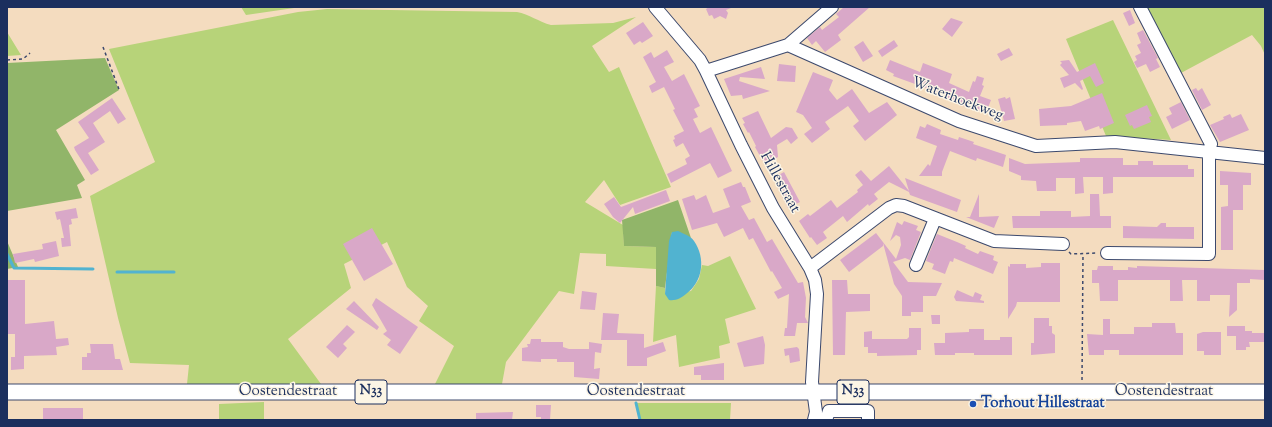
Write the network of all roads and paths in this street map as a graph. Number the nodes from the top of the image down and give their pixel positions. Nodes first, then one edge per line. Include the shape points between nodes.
1 (655, 7) edge
2 (832, 7) edge
3 (1140, 7) edge
4 (788, 45) junction
5 (103, 47) dead end
6 (30, 53) dead end
7 (7, 60) edge
8 (706, 71) junction
9 (120, 92) dead end
10 (1209, 153) junction
11 (1265, 158) edge
12 (935, 219) junction
13 (1063, 244) joint
14 (1107, 253) joint
15 (1083, 254) junction
16 (916, 265) dead end
17 (810, 268) junction
18 (7, 392) edge
19 (812, 392) junction
20 (1082, 392) junction
21 (1265, 392) edge
22 (814, 420) edge
23 (826, 420) edge
24 (868, 420) edge

1 - 8 street, Hillestraat via 700,60
2 - 4 street
3 - 10 street via 1211,144
4 - 8 street
4 - 10 street, Waterhoekweg via 959,121 1036,146 1115,142
5 - 9 path
6 - 7 path via 23,59
8 - 17 street, Hillestraat via 766,194
10 - 11 street, Waterhoekweg
10 - 14 street via 1209,254
12 - 13 street via 994,242
12 - 16 street
12 - 17 street via 896,205
13 - 15 path via 1070,254
14 - 15 path
15 - 20 path
17 - 19 street, Hillestraat via 817,294
18 - 19 main road, Oostendestraat / N33
19 - 20 main road, Oostendestraat / N33
19 - 22 street, Hillestraat via 816,412
20 - 21 main road, Oostendestraat / N33
23 - 24 street via 828,411 868,411

